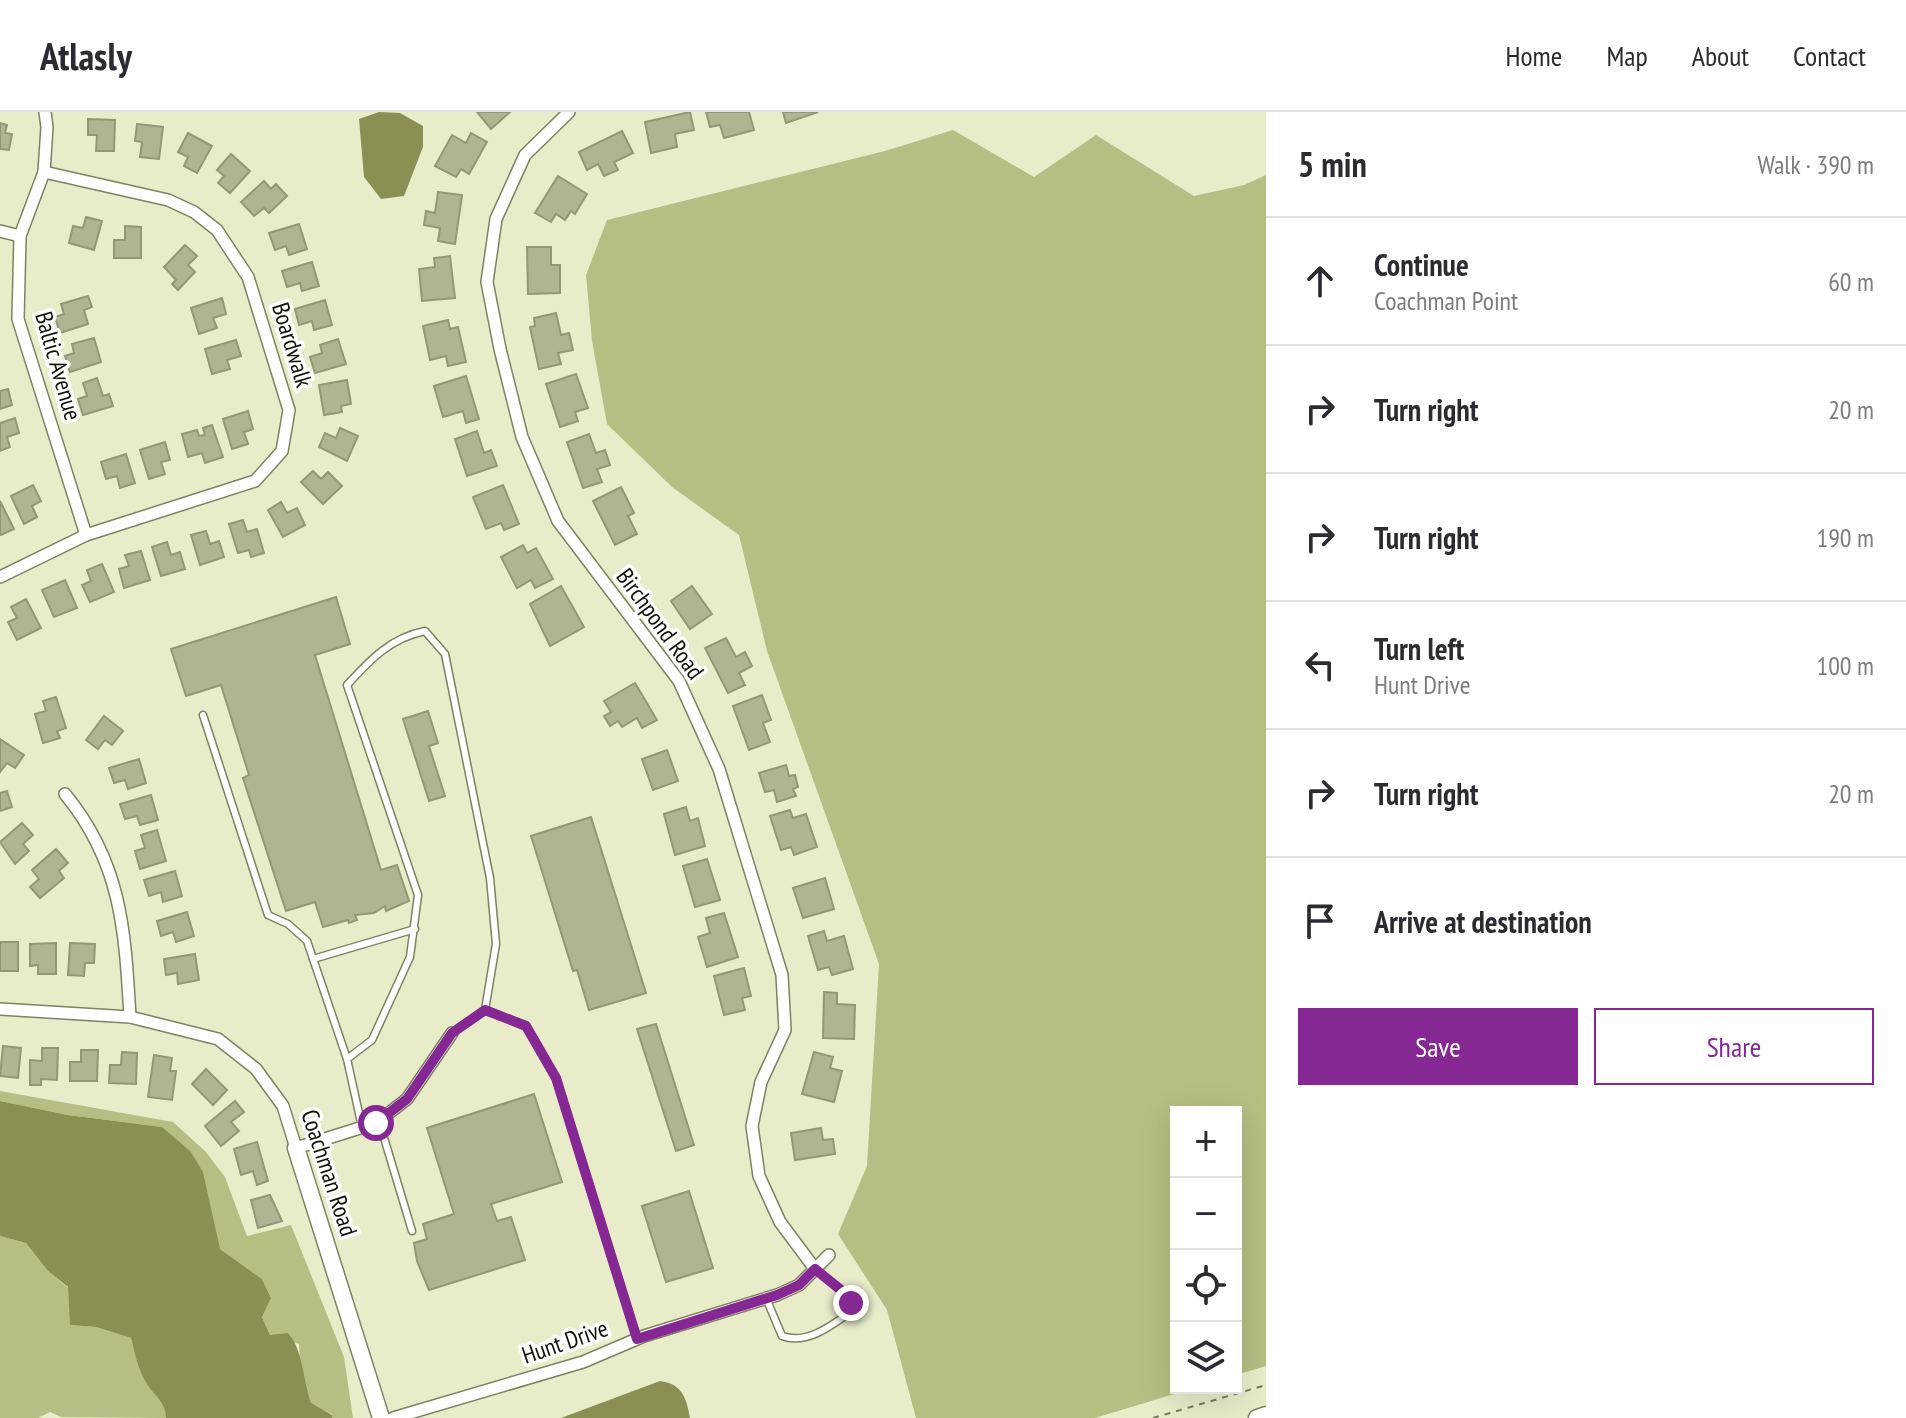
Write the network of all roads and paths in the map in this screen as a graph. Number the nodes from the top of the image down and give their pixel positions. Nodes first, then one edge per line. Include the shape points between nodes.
1 (45, 112) edge
2 (569, 112) edge
3 (44, 172) junction
4 (0, 231) edge
5 (20, 236) junction
6 (86, 535) junction
7 (0, 577) edge
8 (203, 715) dead end
9 (65, 794) dead end
10 (415, 929) junction
11 (313, 959) junction
12 (0, 1009) edge
13 (485, 1010) junction
14 (130, 1017) junction
15 (452, 1033) joint
16 (347, 1059) junction
17 (379, 1121) junction
18 (362, 1127) junction
19 (296, 1148) junction
20 (412, 1231) dead end
21 (829, 1255) dead end
22 (815, 1269) junction
23 (766, 1298) junction
24 (637, 1339) junction
25 (1266, 1385) edge
26 (1266, 1415) edge
27 (381, 1418) edge
28 (393, 1418) edge
29 (1153, 1418) edge
30 (1257, 1418) edge

1 - 3 street, Baltic Avenue
2 - 22 street, Birchpond Road via 525,155 496,219 487,282 500,349 522,437 558,521 679,681 719,769 782,975 785,1030 761,1082 752,1126 759,1176 780,1222
3 - 5 street, Baltic Avenue
3 - 6 street, Boardwalk via 168,200 217,230 248,277 289,410 282,451 255,481
4 - 5 street
5 - 6 street, Baltic Avenue via 18,319
6 - 7 street, Boardwalk
8 - 11 lane via 268,915 307,941
9 - 14 street via 97,839 125,924
10 - 11 lane
10 - 13 lane via 418,895 347,685 402,636 425,631 445,654 490,878 496,944
10 - 16 lane via 410,957 372,1040
11 - 16 lane
12 - 14 street, Coachman Road
13 - 15 lane
13 - 24 lane via 526,1026 556,1078
14 - 19 street, Coachman Road via 218,1039 256,1069 283,1106
15 - 17 street via 407,1099
16 - 18 lane
17 - 18 street
17 - 20 lane
18 - 19 street
19 - 27 street, Coachman Road
21 - 22 street, Hunt Drive
22 - 23 street, Hunt Drive via 799,1285
22 - 23 lane via 851,1303 849,1313 831,1326 809,1336 782,1336
23 - 24 street, Hunt Drive
24 - 28 street, Hunt Drive via 583,1362
25 - 29 path
26 - 30 street

